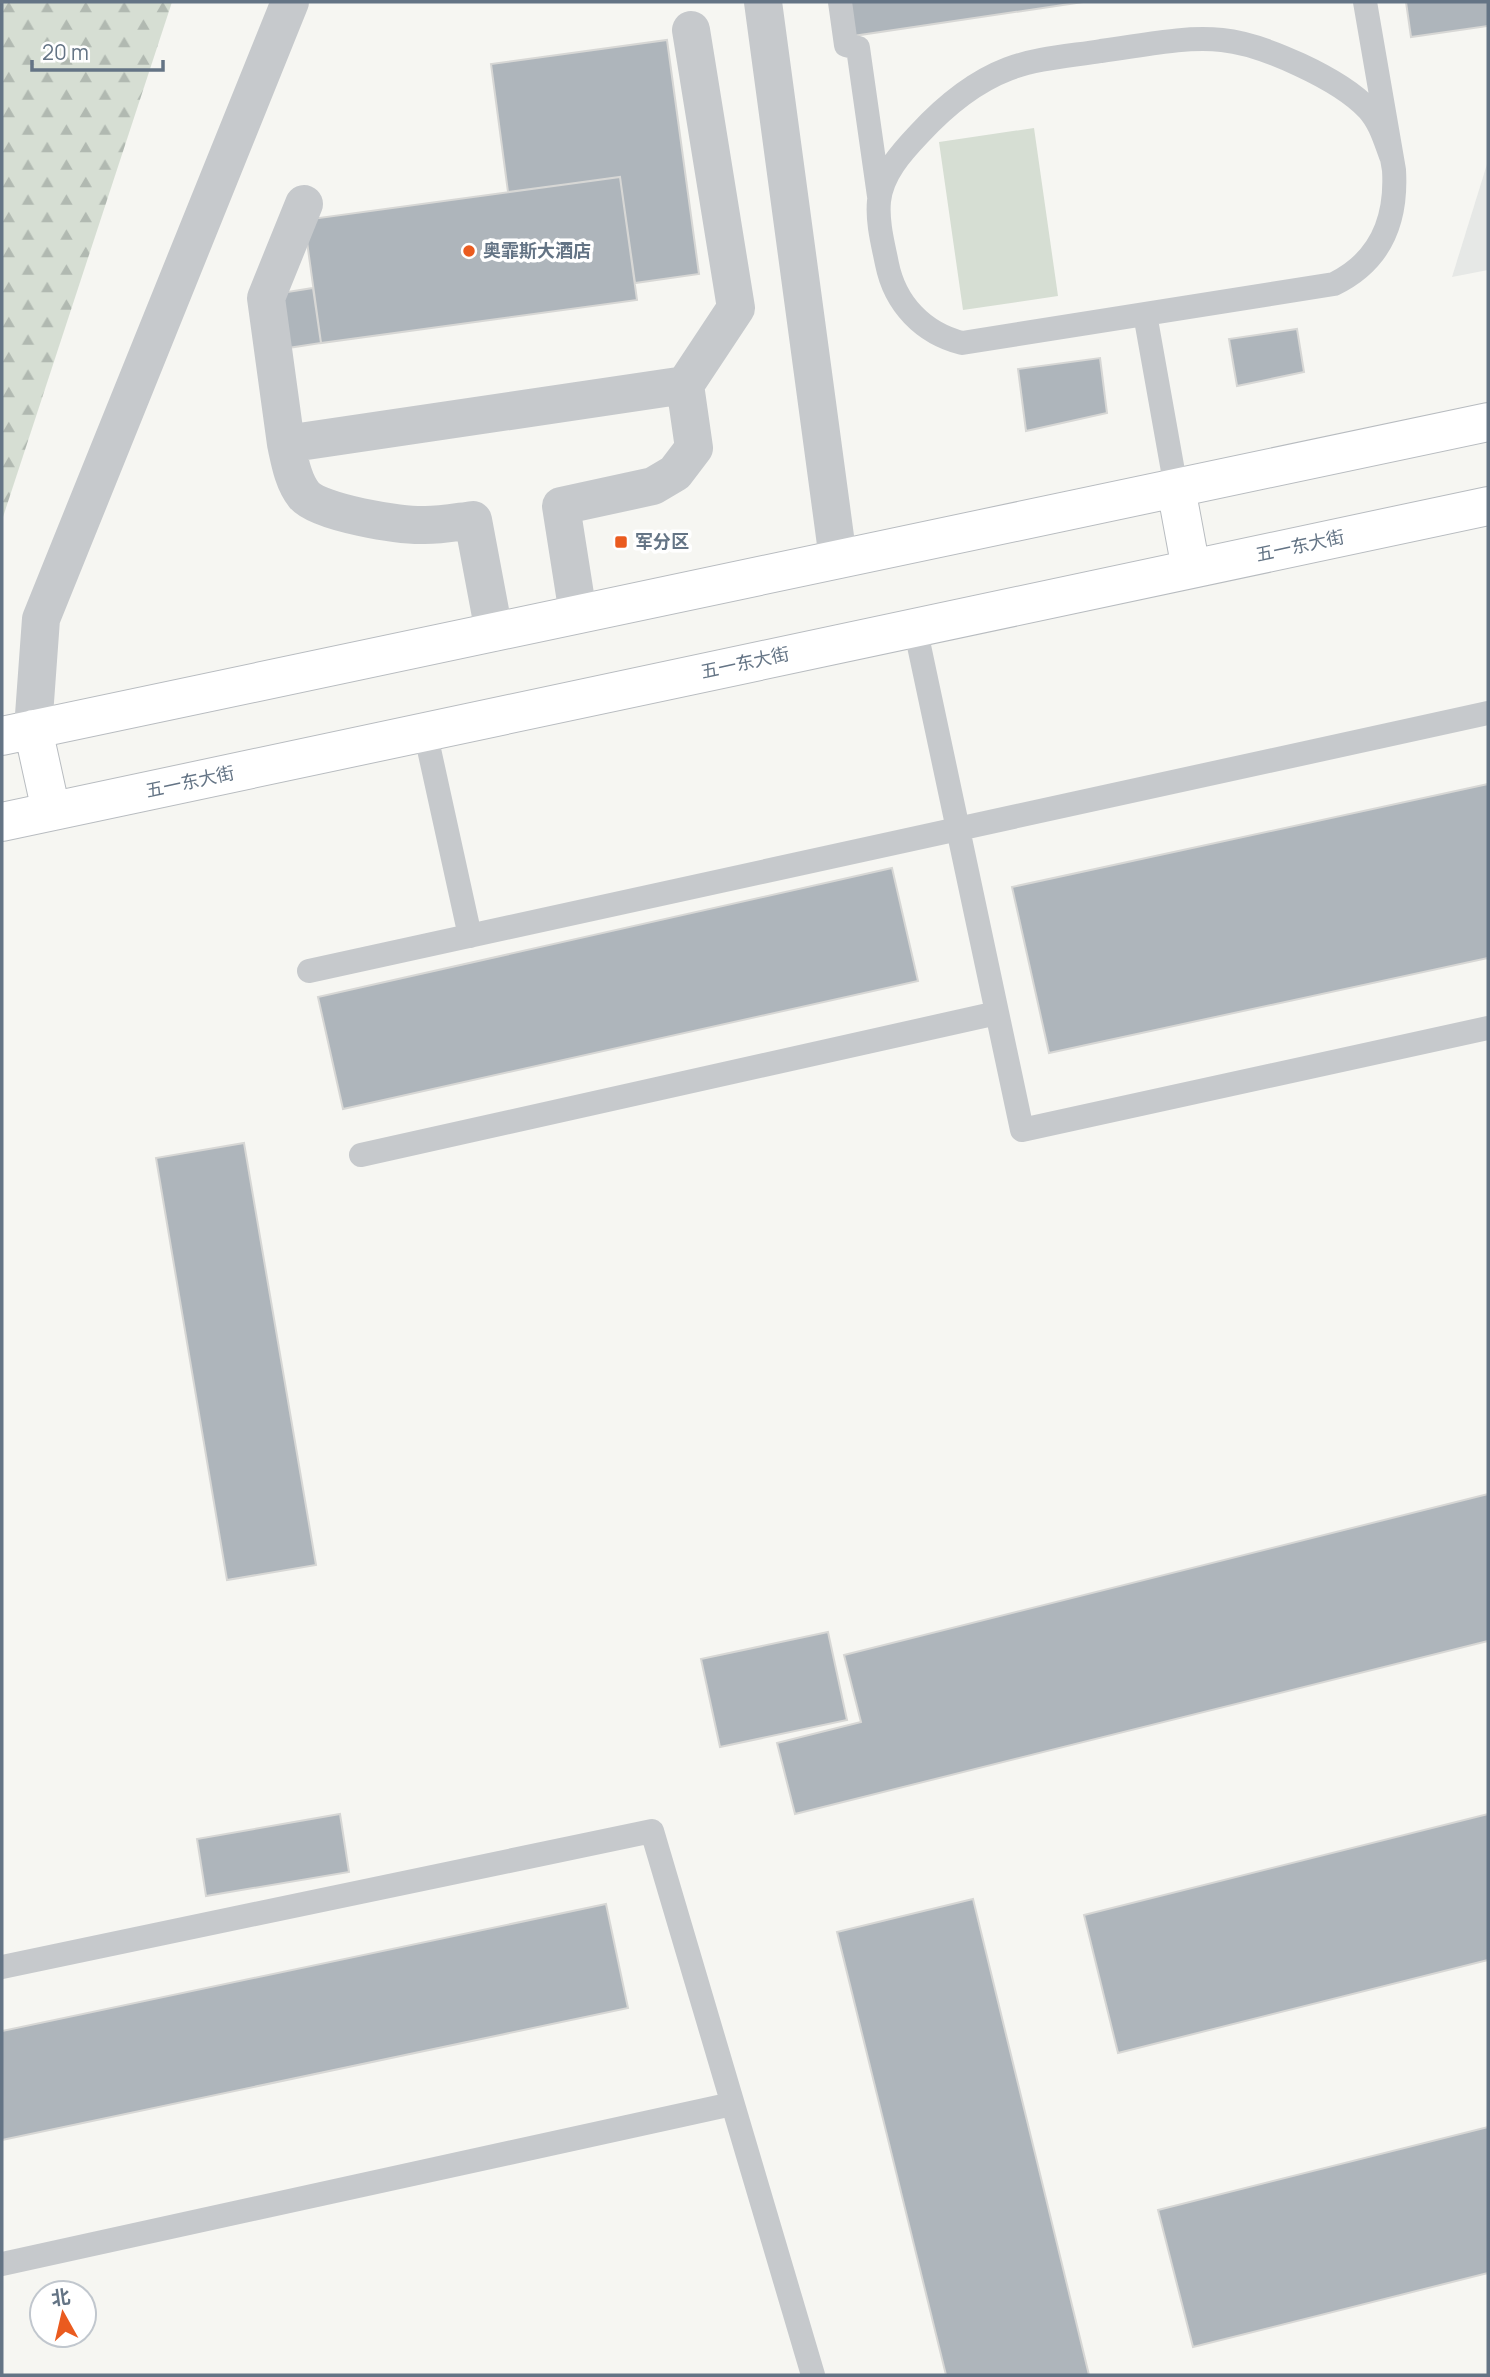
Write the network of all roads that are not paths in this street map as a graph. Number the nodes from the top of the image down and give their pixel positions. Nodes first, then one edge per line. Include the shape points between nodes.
1 (290, 2) edge
2 (762, 2) edge
3 (840, 2) edge
4 (1365, 2) edge
5 (691, 30) dead end
6 (1391, 156) junction
7 (879, 200) junction
8 (304, 204) dead end
9 (1145, 314) junction
10 (685, 385) junction
11 (1488, 422) edge
12 (286, 444) junction
13 (1176, 488) junction
14 (1488, 506) edge
15 (838, 559) junction
16 (1191, 569) junction
17 (578, 614) junction
18 (915, 627) junction
19 (494, 632) junction
20 (1488, 713) edge
21 (425, 731) junction
22 (18, 732) edge
23 (51, 811) junction
24 (2, 822) edge
25 (957, 830) junction
26 (470, 936) junction
27 (309, 971) dead end
28 (997, 1013) junction
29 (1488, 1028) edge
30 (361, 1155) dead end
31 (2, 1967) edge
32 (732, 2104) junction
33 (2, 2264) edge
34 (813, 2375) edge

1 - 22 street via 41,619
2 - 15 street
3 - 7 lane via 846,46 858,48
4 - 6 lane
5 - 10 street via 736,308
6 - 7 lane via 1370,110 1323,76 1257,48 1224,40 1187,39 1047,59 987,79 937,115 905,149 892,166
6 - 9 lane via 1392,215 1382,240 1353,274 1334,284
7 - 9 lane via 883,244 897,293 920,323 949,340 962,343
8 - 12 street via 266,298
9 - 13 lane
10 - 12 street
10 - 17 street via 694,448 675,473 653,486 561,506
11 - 13 main road
12 - 19 street via 295,479 306,497 326,507 372,520 424,526 474,520
13 - 15 main road
13 - 16 main road
14 - 16 main road, 五一东大街
15 - 17 main road
16 - 18 main road, 五一东大街
17 - 19 main road
18 - 21 main road, 五一东大街
18 - 25 lane
19 - 22 main road
20 - 25 lane
21 - 23 main road, 五一东大街
21 - 26 lane
22 - 23 main road
23 - 24 main road, 五一东大街
25 - 26 lane
25 - 28 lane
26 - 27 lane
28 - 29 lane via 1022,1130
28 - 30 lane
31 - 32 lane via 652,1831
32 - 33 lane
32 - 34 lane

